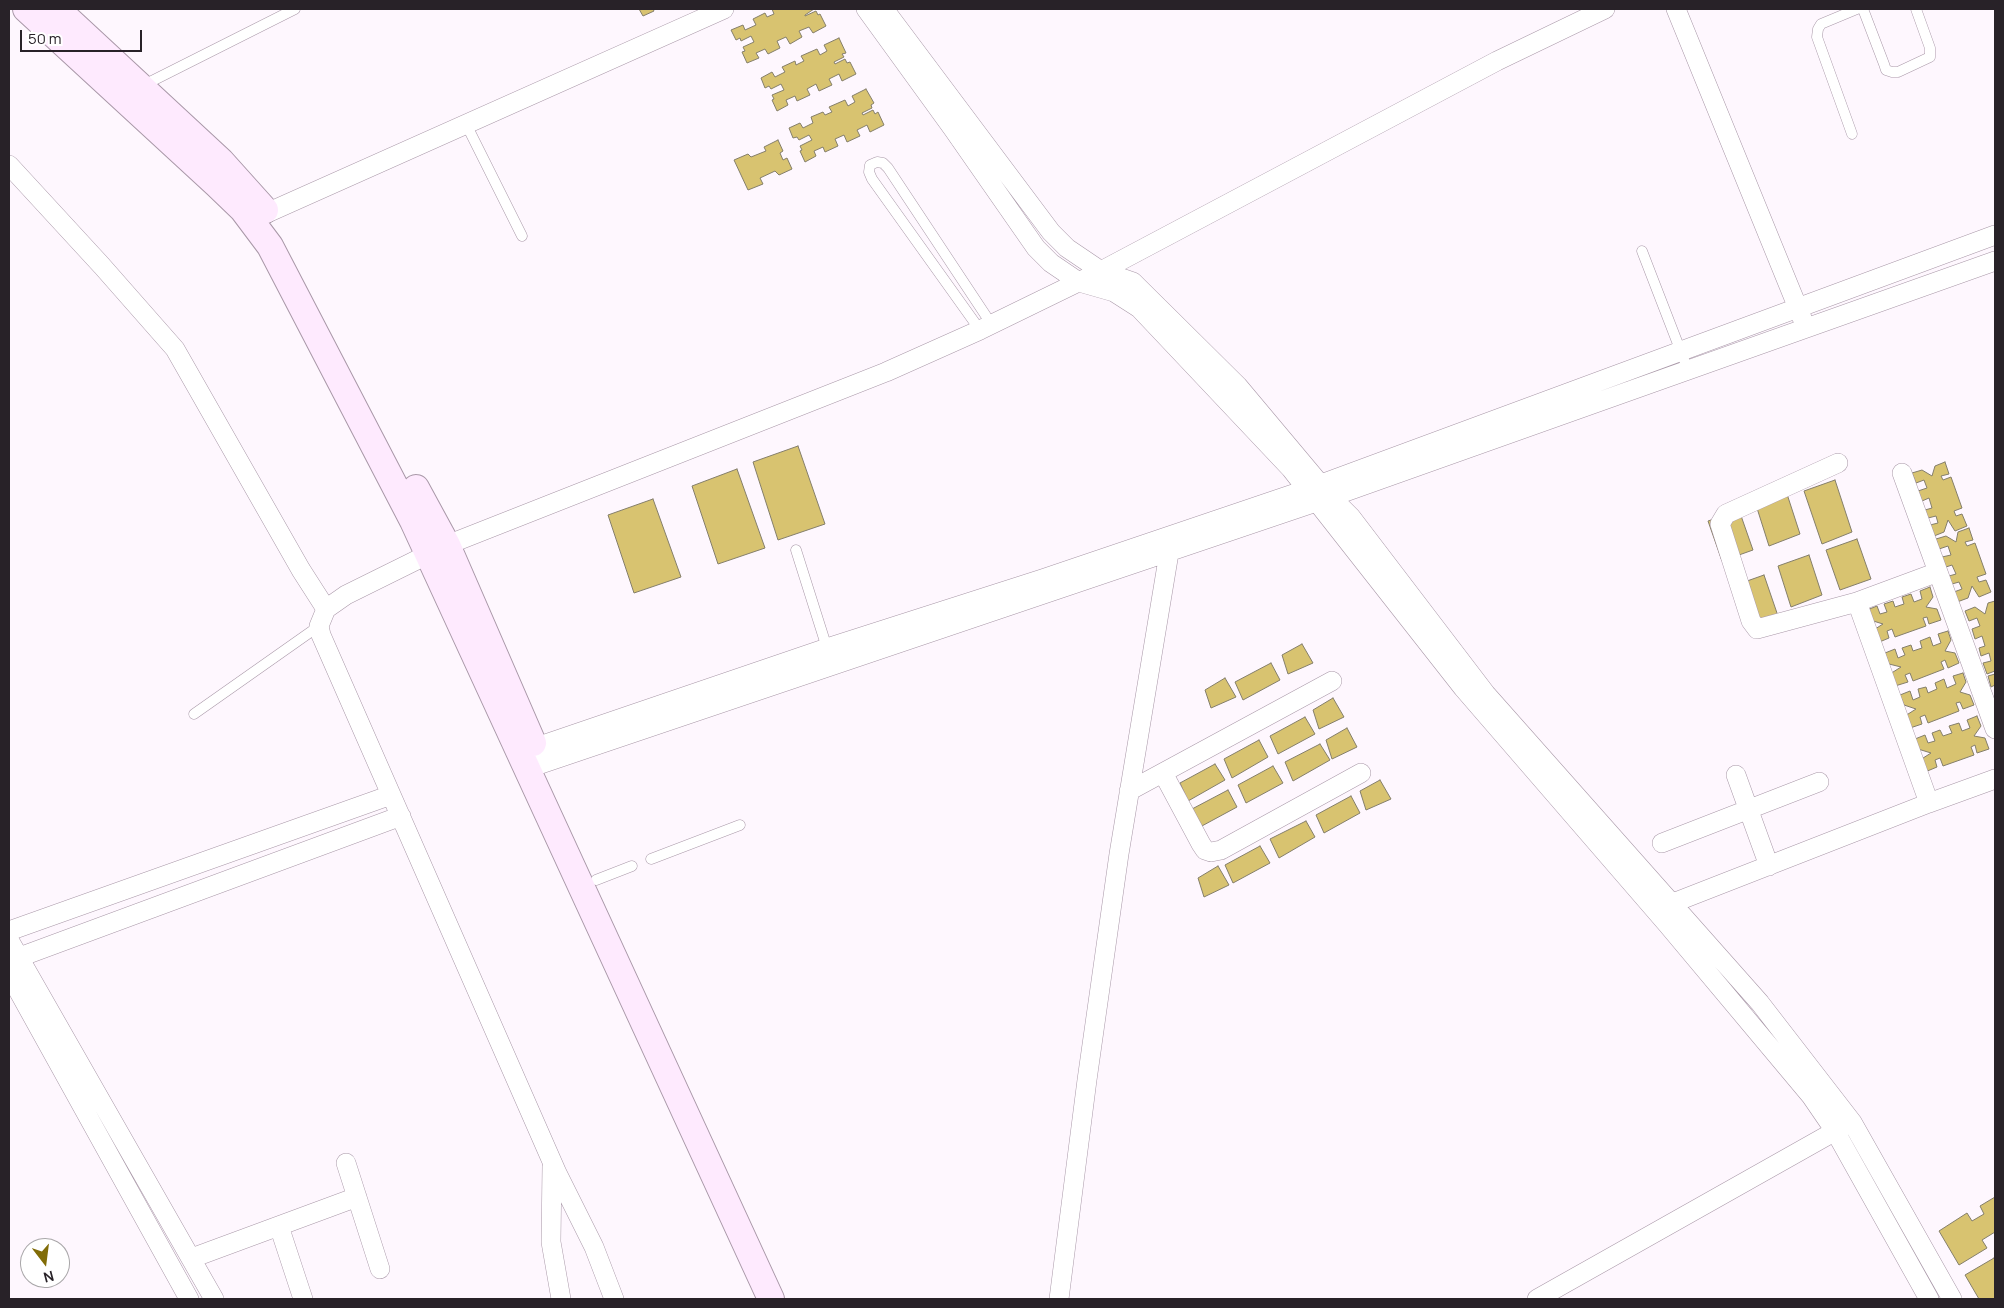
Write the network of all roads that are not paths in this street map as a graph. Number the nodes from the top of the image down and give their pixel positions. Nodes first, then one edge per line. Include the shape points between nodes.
1 (26, 9) edge
2 (57, 9) edge
3 (295, 9) edge
4 (724, 9) edge
5 (866, 9) edge
6 (884, 9) edge
7 (1605, 9) edge
8 (1676, 9) edge
9 (1857, 9) edge
10 (1863, 9) edge
11 (1916, 9) edge
12 (141, 87) junction
13 (466, 124) junction
14 (1852, 134) dead end
15 (9, 165) edge
16 (267, 213) junction
17 (522, 236) dead end
18 (1995, 236) edge
19 (1642, 251) dead end
20 (1995, 261) edge
21 (1101, 271) junction
22 (1079, 282) junction
23 (1798, 307) junction
24 (986, 328) junction
25 (1806, 328) junction
26 (1681, 350) junction
27 (1688, 370) junction
28 (1838, 463) dead end
29 (1902, 474) dead end
30 (1319, 493) junction
31 (1171, 543) junction
32 (438, 549) junction
33 (796, 550) dead end
34 (1938, 572) junction
35 (1857, 602) junction
36 (323, 617) junction
37 (827, 648) junction
38 (1332, 681) dead end
39 (194, 714) dead end
40 (1995, 729) edge
41 (531, 758) junction
42 (1163, 772) junction
43 (1361, 773) dead end
44 (1736, 774) dead end
45 (1995, 779) edge
46 (1819, 782) dead end
47 (1129, 791) junction
48 (391, 794) junction
49 (1929, 803) junction
50 (1749, 809) junction
51 (401, 816) junction
52 (740, 825) dead end
53 (1662, 843) dead end
54 (651, 859) dead end
55 (632, 866) dead end
56 (1770, 866) junction
57 (596, 880) junction
58 (1663, 907) junction
59 (9, 931) edge
60 (9, 940) edge
61 (14, 959) edge
62 (9, 974) edge
63 (1844, 1127) junction
64 (552, 1160) junction
65 (346, 1163) dead end
66 (357, 1197) junction
67 (279, 1226) junction
68 (192, 1258) junction
69 (380, 1269) dead end
70 (189, 1299) edge
71 (214, 1299) edge
72 (303, 1299) edge
73 (560, 1299) edge
74 (614, 1299) edge
75 (770, 1299) edge
76 (789, 1299) edge
77 (1059, 1299) edge
78 (1537, 1299) edge
79 (1929, 1299) edge
80 (1952, 1299) edge

1 - 32 main road via 243,210 270,246 413,521
2 - 12 main road
3 - 12 lane
4 - 13 street
5 - 22 street via 1036,248
6 - 21 street via 1051,232 1067,248
7 - 21 street via 1497,61
8 - 23 street
9 - 14 lane via 1821,24 1817,38
10 - 11 lane via 1886,70 1898,72 1930,57
12 - 16 main road via 221,161
13 - 16 street
13 - 17 lane
15 - 36 street via 175,349 301,570
16 - 32 main road via 285,237
18 - 23 street
19 - 26 lane
20 - 25 street
21 - 22 street
21 - 30 street via 1133,282 1238,386
22 - 24 street
22 - 30 street via 1114,292 1139,308
23 - 25 street
23 - 26 street
24 - 24 lane via 872,179 870,165 877,162 888,168
24 - 32 street via 886,372
25 - 27 street
26 - 27 lane
26 - 30 street
27 - 30 street
28 - 35 street via 1726,514 1720,524 1751,621 1757,630
29 - 34 street
30 - 31 street
30 - 58 street via 1351,517 1486,694
31 - 37 street via 1042,579
31 - 41 street
31 - 47 street
32 - 36 street via 346,596
32 - 41 main road
33 - 37 lane
34 - 35 street
34 - 40 street
35 - 49 street
36 - 39 lane
36 - 48 street via 321,635
37 - 41 street
38 - 42 street
41 - 57 main road
41 - 75 main road
42 - 43 street via 1201,844 1211,852
42 - 47 street
44 - 50 street
45 - 49 street
46 - 50 street
47 - 77 street
48 - 51 street
48 - 59 street
49 - 56 street
50 - 53 street
50 - 56 street
51 - 61 street
51 - 64 street
52 - 54 lane
55 - 57 lane
56 - 58 street
57 - 76 main road
58 - 63 street via 1760,1003
60 - 61 street
61 - 68 street
62 - 70 street
63 - 78 street
63 - 79 street
63 - 80 street
64 - 73 street via 551,1242
64 - 74 street via 594,1247
65 - 66 street
66 - 67 street
66 - 69 street
67 - 68 street
67 - 72 street
68 - 71 street

